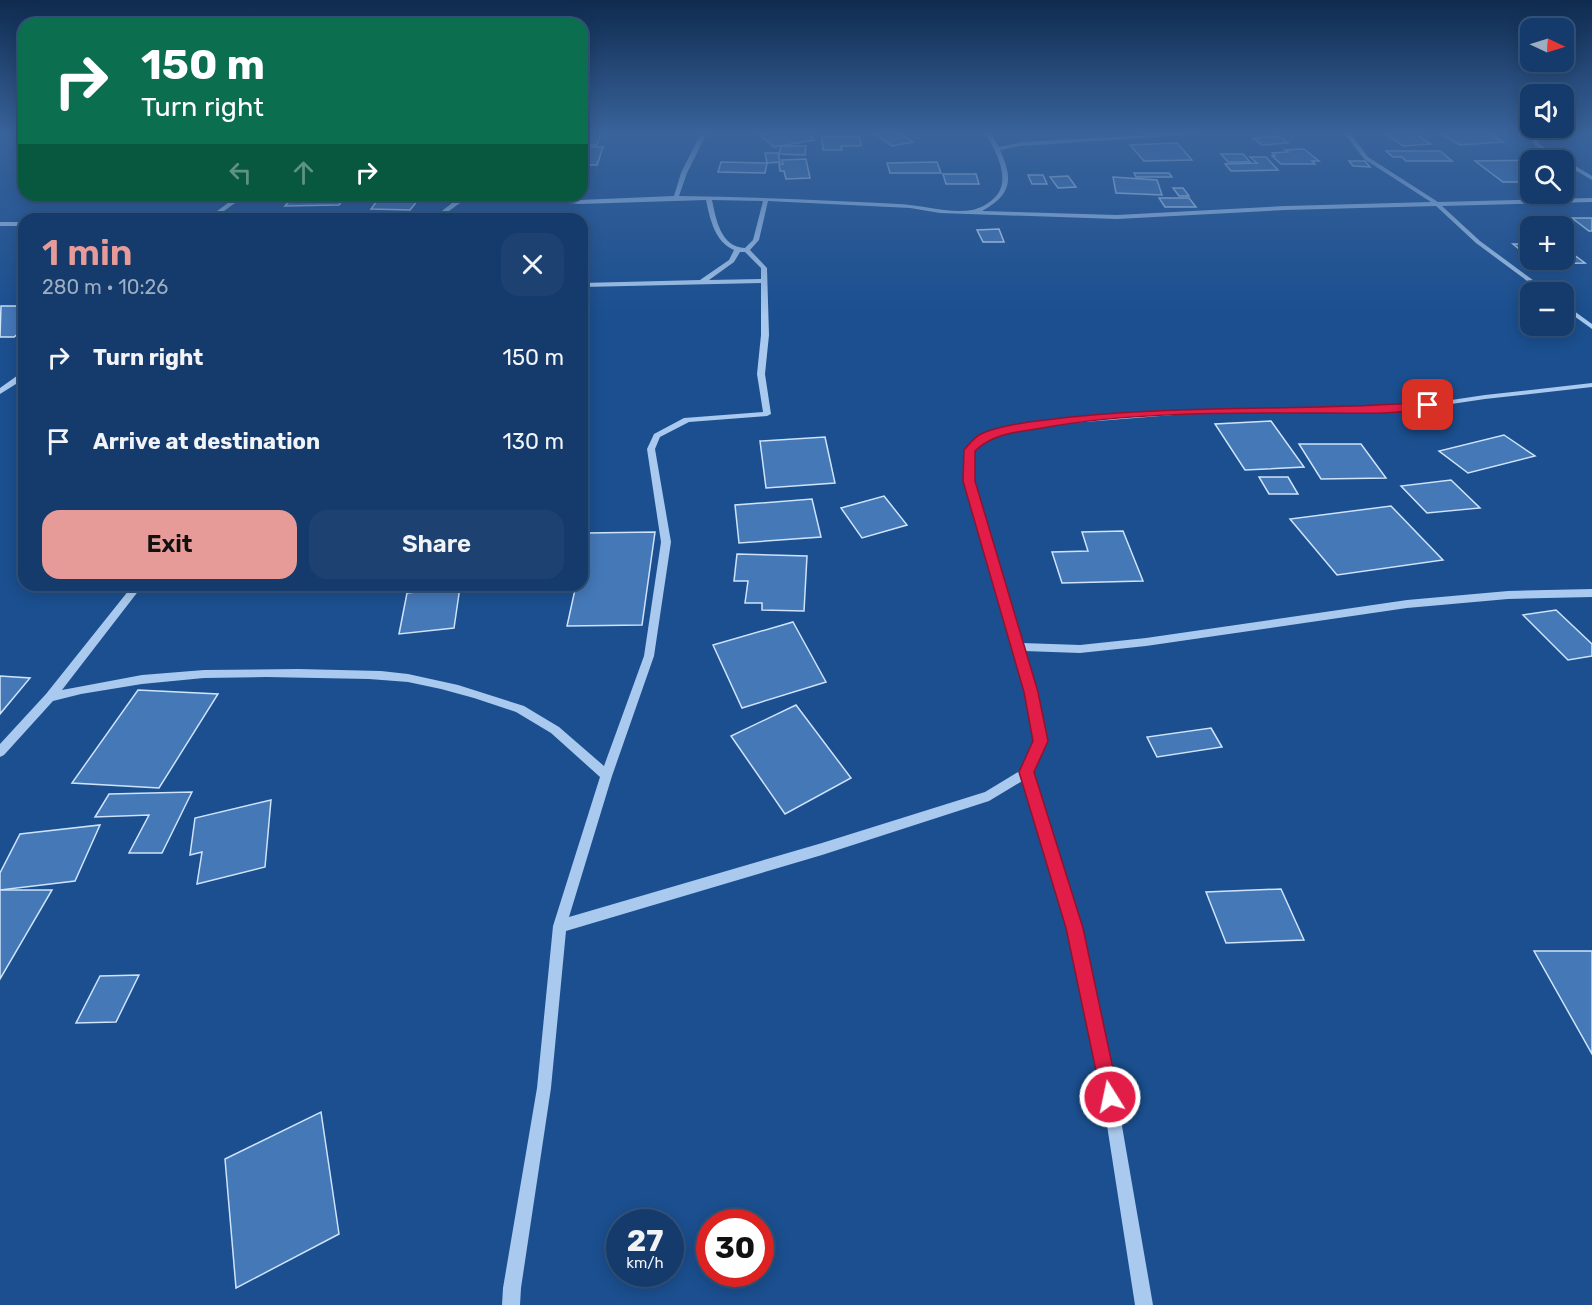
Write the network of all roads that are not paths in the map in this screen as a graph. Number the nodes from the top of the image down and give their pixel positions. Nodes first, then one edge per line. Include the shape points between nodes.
1 (677, 194) edge
2 (1001, 194) edge
3 (1421, 194) edge
4 (676, 198) junction
5 (709, 198) junction
6 (766, 199) junction
7 (997, 199) junction
8 (1592, 200) edge
9 (234, 201) edge
10 (455, 201) edge
11 (560, 201) edge
12 (1437, 204) junction
13 (976, 212) junction
14 (218, 213) edge
15 (443, 213) edge
16 (1008, 213) junction
17 (0, 224) edge
18 (18, 224) edge
19 (742, 251) junction
20 (765, 281) junction
21 (702, 282) junction
22 (1532, 282) edge
23 (588, 285) edge
24 (1574, 313) edge
25 (1592, 327) edge
26 (18, 380) edge
27 (1592, 385) edge
28 (0, 393) edge
29 (133, 591) edge
30 (1592, 593) edge
31 (1018, 647) junction
32 (50, 697) junction
33 (0, 752) edge
34 (1027, 772) junction
35 (606, 776) junction
36 (560, 926) junction
37 (511, 1305) edge
38 (1144, 1305) edge

1 - 4 street
2 - 7 street
3 - 12 street
4 - 5 street
4 - 11 street
5 - 6 street
5 - 19 street via 716,226 726,244
6 - 13 street
6 - 19 street via 756,240
7 - 13 street
7 - 16 street
8 - 12 street
9 - 14 street
10 - 15 street
12 - 16 street via 1117,217
12 - 22 street via 1478,242
13 - 16 street
17 - 18 street
19 - 20 street via 764,268
19 - 21 street
20 - 21 street
20 - 35 street via 761,374 767,414 687,420 657,436 651,449 666,542 649,656
21 - 23 street
24 - 25 street
26 - 28 street
27 - 31 street via 1411,408 1145,414 1027,426 982,437 970,450 969,481
29 - 32 street
30 - 31 street via 1407,604 1080,649
31 - 34 street via 1041,741
32 - 33 street
32 - 35 street via 169,675 239,672 394,676 432,682 522,710 558,732
34 - 36 street via 989,796
34 - 38 street via 1074,928 1106,1074
35 - 36 street
36 - 37 street via 544,1088

